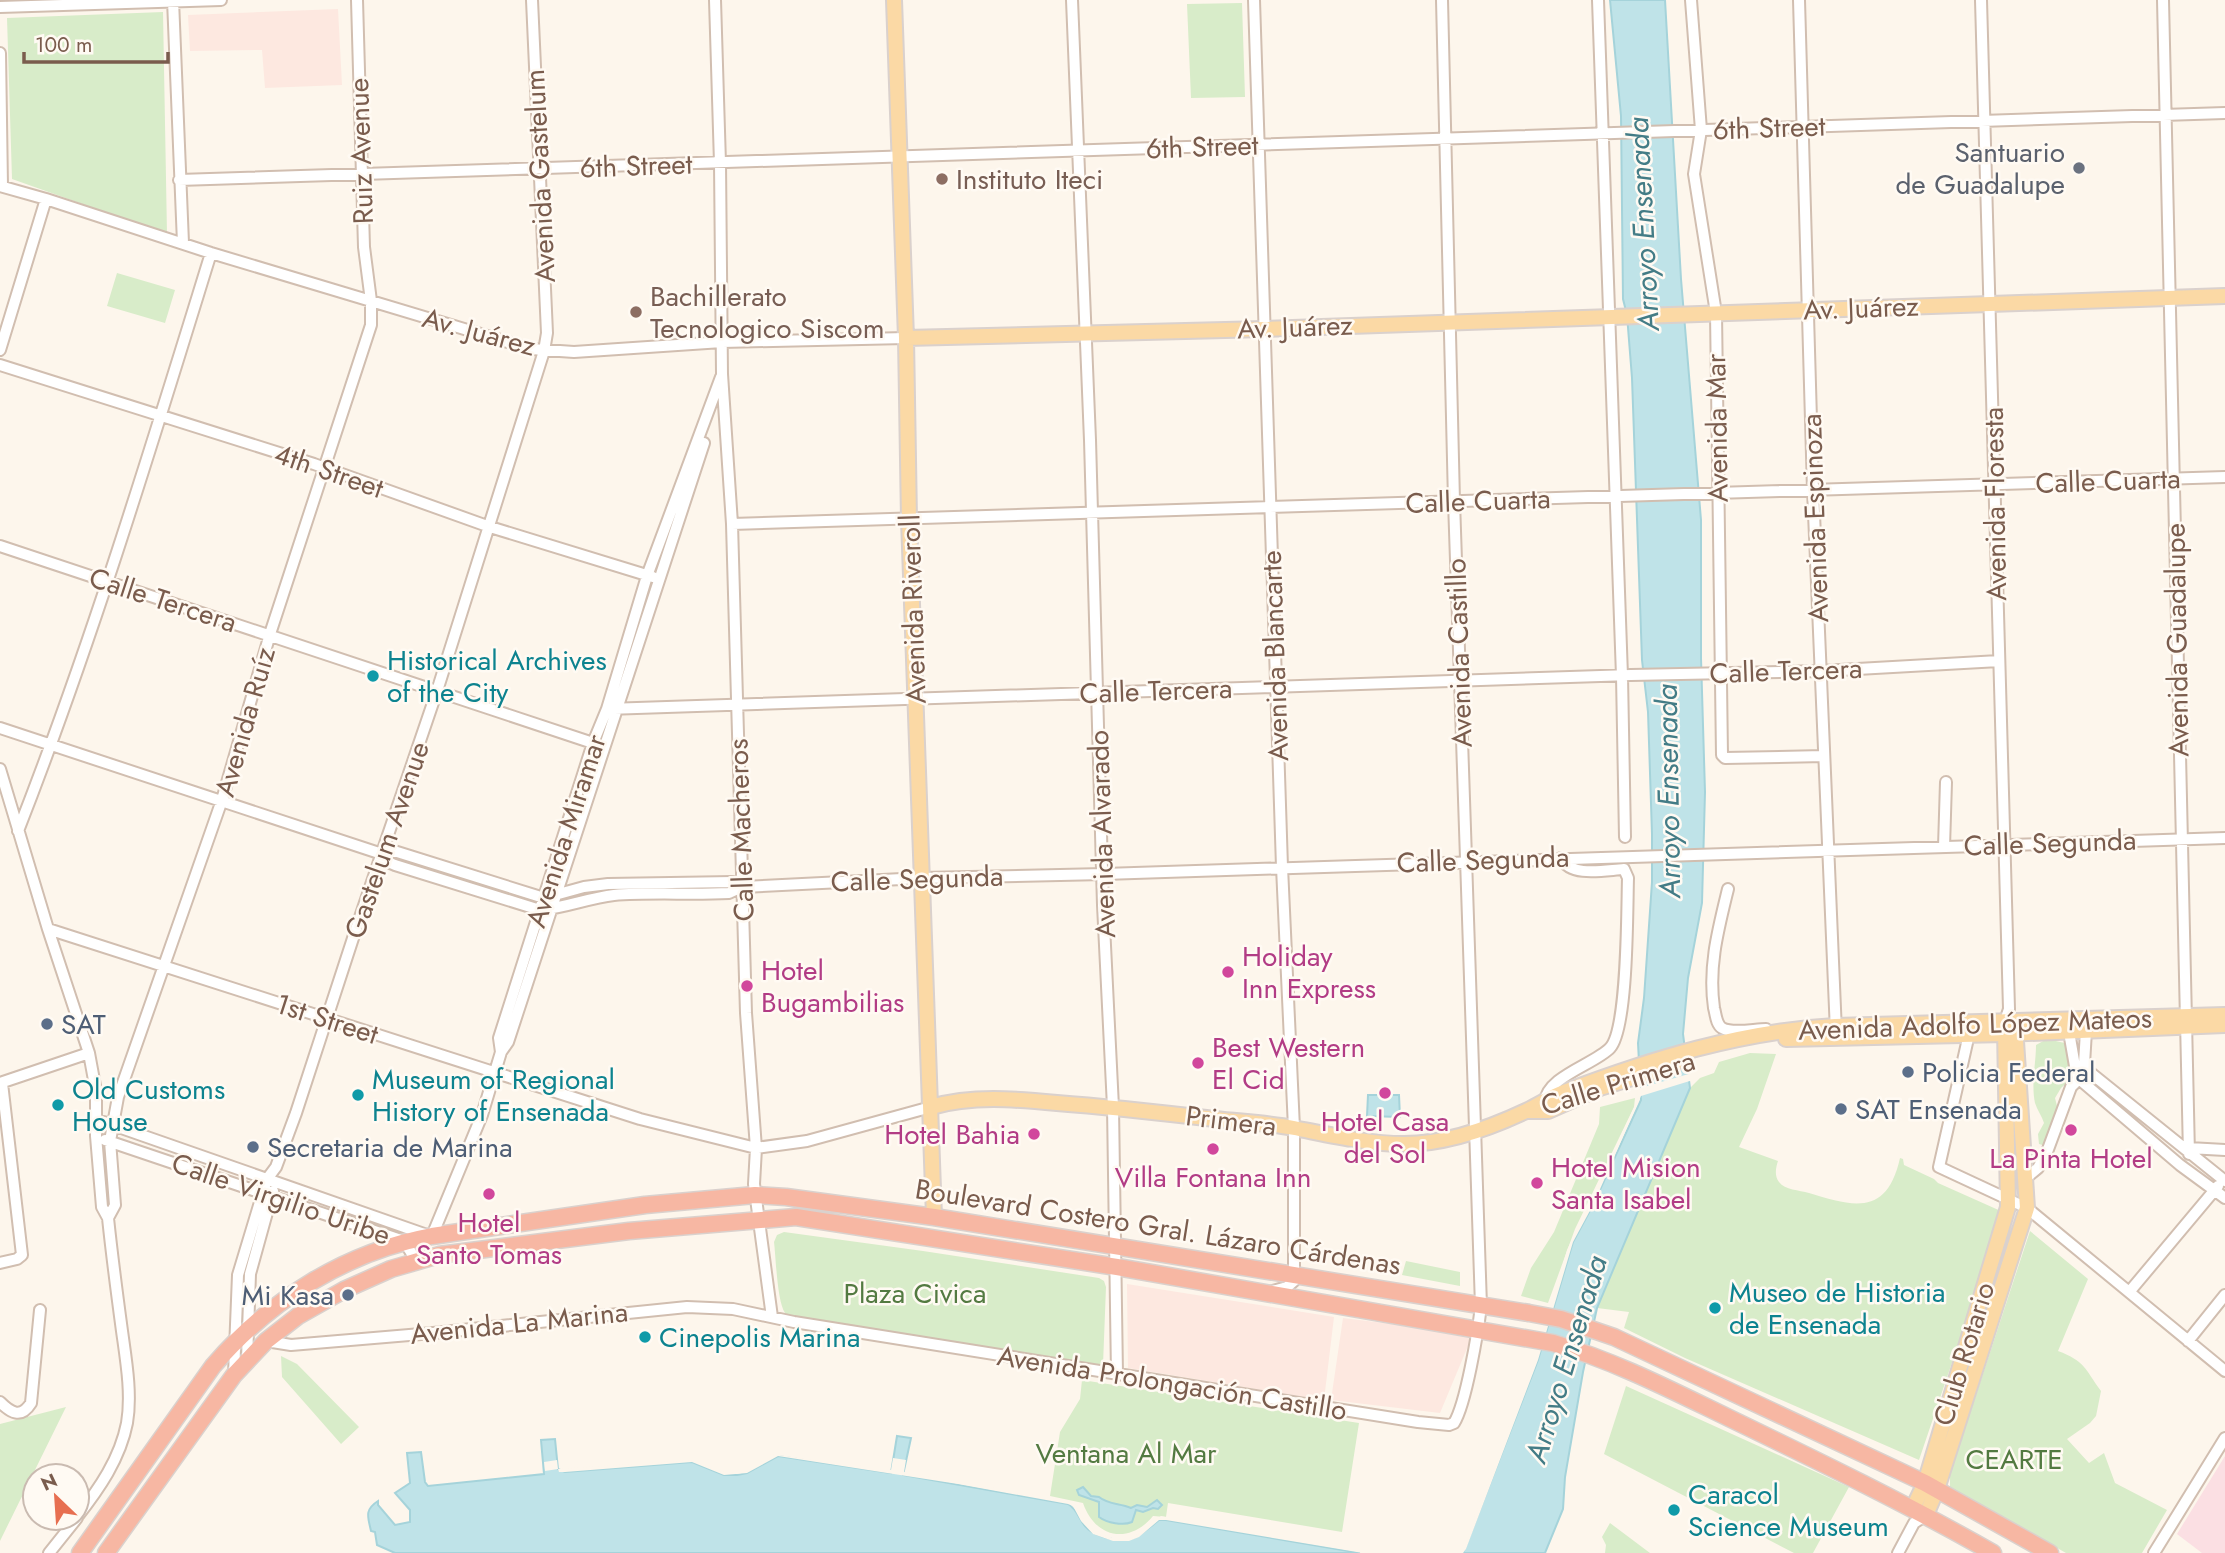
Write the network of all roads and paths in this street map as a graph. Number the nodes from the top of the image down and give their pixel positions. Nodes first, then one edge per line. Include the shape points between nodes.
1 (221, 0) edge
2 (357, 0) edge
3 (532, 0) edge
4 (715, 0) edge
5 (894, 0) edge
6 (1072, 0) edge
7 (1254, 0) edge
8 (1442, 0) edge
9 (1598, 0) edge
10 (1691, 0) edge
11 (1799, 0) edge
12 (1981, 0) edge
13 (2163, 0) edge
14 (173, 1) edge
15 (0, 7) edge
16 (0, 53) edge
17 (2225, 113) edge
18 (2165, 114) junction
19 (1984, 121) junction
20 (1803, 127) junction
21 (1697, 130) junction
22 (1605, 133) junction
23 (1445, 139) junction
24 (1259, 145) junction
25 (1080, 151) junction
26 (900, 156) junction
27 (720, 163) junction
28 (539, 169) junction
29 (362, 175) junction
30 (179, 180) junction
31 (1, 186) edge
32 (46, 199) junction
33 (183, 243) junction
34 (211, 253) junction
35 (2225, 296) edge
36 (2170, 298) junction
37 (371, 301) junction
38 (1989, 304) junction
39 (1807, 310) junction
40 (1716, 313) junction
41 (1608, 316) junction
42 (1450, 321) junction
43 (1265, 329) junction
44 (1086, 333) junction
45 (906, 338) junction
46 (722, 342) junction
47 (0, 350) edge
48 (544, 351) junction
49 (0, 365) edge
50 (722, 374) junction
51 (160, 417) junction
52 (700, 442) junction
53 (727, 446) junction
54 (324, 468) junction
55 (2225, 477) edge
56 (2174, 479) junction
57 (1994, 485) junction
58 (1813, 490) junction
59 (1718, 493) junction
60 (1620, 495) junction
61 (1454, 502) junction
62 (1270, 509) junction
63 (1092, 513) junction
64 (909, 520) junction
65 (732, 524) junction
66 (489, 527) junction
67 (0, 546) edge
68 (653, 577) junction
69 (106, 582) junction
70 (270, 635) junction
71 (1998, 661) junction
72 (1822, 671) junction
73 (1718, 673) junction
74 (1627, 675) junction
75 (1460, 681) junction
76 (1276, 687) junction
77 (437, 691) junction
78 (1098, 693) junction
79 (917, 699) junction
80 (738, 705) junction
81 (612, 708) junction
82 (0, 728) edge
83 (593, 743) junction
84 (52, 745) junction
85 (605, 747) junction
86 (1824, 756) junction
87 (0, 769) edge
88 (1945, 782) dead end
89 (222, 800) junction
90 (18, 831) junction
91 (1625, 837) dead end
92 (2225, 838) edge
93 (2182, 839) junction
94 (2004, 845) junction
95 (1944, 847) junction
96 (1827, 850) junction
97 (382, 854) junction
98 (1566, 857) junction
99 (1466, 861) junction
100 (1282, 867) junction
101 (1104, 874) junction
102 (922, 877) junction
103 (736, 887) junction
104 (1728, 890) dead end
105 (558, 895) junction
106 (544, 898) junction
107 (553, 909) junction
108 (540, 910) junction
109 (48, 929) junction
110 (165, 966) junction
111 (2225, 1015) edge
112 (327, 1019) junction
113 (2186, 1021) junction
114 (2010, 1023) junction
115 (2225, 1025) edge
116 (1836, 1031) junction
117 (2086, 1031) junction
118 (2069, 1032) junction
119 (1969, 1034) junction
120 (1774, 1036) junction
121 (501, 1052) junction
122 (89, 1053) junction
123 (495, 1073) junction
124 (2079, 1079) junction
125 (1, 1083) edge
126 (1546, 1106) junction
127 (931, 1107) junction
128 (1114, 1107) junction
129 (1527, 1111) joint
130 (96, 1121) junction
131 (111, 1124) junction
132 (1294, 1128) junction
133 (1475, 1130) junction
134 (96, 1136) junction
135 (110, 1142) junction
136 (2024, 1145) junction
137 (756, 1148) junction
138 (2225, 1150) edge
139 (2189, 1151) junction
140 (2047, 1152) junction
141 (2180, 1164) junction
142 (2026, 1178) junction
143 (272, 1181) junction
144 (2224, 1181) edge
145 (2215, 1190) junction
146 (268, 1194) junction
147 (755, 1195) junction
148 (2008, 1198) junction
149 (2225, 1198) edge
150 (2027, 1208) junction
151 (934, 1217) junction
152 (108, 1218) junction
153 (758, 1220) junction
154 (432, 1236) junction
155 (404, 1241) junction
156 (1116, 1246) junction
157 (439, 1255) junction
158 (417, 1262) junction
159 (0, 1263) edge
160 (1117, 1267) junction
161 (1295, 1274) junction
162 (238, 1275) junction
163 (250, 1275) junction
164 (2130, 1291) junction
165 (1265, 1293) junction
166 (2225, 1295) edge
167 (1481, 1306) junction
168 (40, 1310) dead end
169 (772, 1317) junction
170 (1478, 1328) junction
171 (241, 1335) junction
172 (266, 1341) junction
173 (2188, 1341) junction
174 (247, 1359) junction
175 (2225, 1371) edge
176 (1117, 1374) junction
177 (234, 1376) junction
178 (0, 1402) edge
179 (2225, 1438) edge
180 (1931, 1486) junction
181 (91, 1500) edge
182 (1918, 1515) junction
183 (66, 1532) edge
184 (49, 1553) edge
185 (80, 1553) edge
186 (106, 1553) edge
187 (1898, 1553) edge
188 (1993, 1553) edge
189 (2050, 1553) edge
190 (2154, 1553) edge

1 - 14 street
2 - 29 street, Ruiz Avenue
3 - 28 street, Avenida Gastelum
4 - 27 street
5 - 26 main road, Avenida Riveroll
6 - 25 street, Avenida Alvarado
7 - 24 street, Avenida Blancarte
8 - 23 street, Avenida Castillo
9 - 22 street
10 - 21 street, Avenida Mar
11 - 20 street, Avenida Espinoza
12 - 19 street, Avenida Floresta
13 - 18 street, Avenida Guadalupe
14 - 15 street
14 - 30 street
16 - 31 street
17 - 18 street, 6th Street
18 - 19 street, 6th Street
18 - 36 street, Avenida Guadalupe
19 - 20 street, 6th Street
19 - 38 street, Avenida Floresta
20 - 21 street, 6th Street
20 - 39 street, Avenida Espinoza
21 - 22 street, 6th Street
21 - 40 street, Avenida Mar via 1694,174
22 - 23 street, 6th Street
22 - 41 street
23 - 24 street, 6th Street
23 - 42 street, Avenida Castillo
24 - 25 street, 6th Street
24 - 43 street, Avenida Blancarte
25 - 26 street, 6th Street
25 - 44 street, Avenida Alvarado
26 - 27 street, 6th Street
26 - 45 main road, Avenida Riveroll
27 - 28 street, 6th Street
27 - 46 street
28 - 29 street, 6th Street
28 - 48 street, Avenida Gastelum
29 - 30 street, 6th Street
29 - 37 street, Ruiz Avenue
30 - 33 street
31 - 32 street
32 - 33 street
32 - 47 street
33 - 34 street, Av. Juárez
34 - 37 street, Av. Juárez
34 - 51 street
35 - 36 main road, Av. Juárez
36 - 38 main road, Av. Juárez
36 - 56 street, Avenida Guadalupe
37 - 48 street, Av. Juárez
37 - 54 street, Avenida Ruíz via 371,325
38 - 39 main road, Av. Juárez
38 - 57 street, Avenida Floresta
39 - 40 main road, Av. Juárez
39 - 58 street, Avenida Espinoza
40 - 41 main road, Av. Juárez
40 - 59 street, Avenida Mar
41 - 42 main road, Av. Juárez
41 - 60 street
42 - 43 main road, Av. Juárez
42 - 61 street, Avenida Castillo
43 - 44 main road, Av. Juárez
43 - 62 street, Avenida Blancarte
44 - 45 main road, Av. Juárez
44 - 63 street, Avenida Alvarado
45 - 46 street, Av. Juárez
45 - 64 main road, Avenida Riveroll
46 - 48 street, Av. Juárez
46 - 50 street, Calle Macheros
48 - 66 street, Gastelum Avenue
49 - 51 street, 4th Street
50 - 52 street, Avenida Miramar
50 - 53 street, Calle Macheros
51 - 54 street, 4th Street
51 - 69 street
52 - 53 street
52 - 68 street, Avenida Miramar
53 - 65 street, Calle Macheros
54 - 66 street, 4th Street
54 - 70 street, Avenida Ruíz
55 - 56 street, Calle Cuarta
56 - 57 street, Calle Cuarta
56 - 93 street, Avenida Guadalupe
57 - 58 street, Calle Cuarta
57 - 71 street, Avenida Floresta
58 - 59 street, Calle Cuarta
58 - 72 street, Avenida Espinoza
59 - 60 street, Calle Cuarta
59 - 73 street, Avenida Mar
60 - 61 street, Calle Cuarta
60 - 74 street
61 - 62 street, Calle Cuarta
61 - 75 street, Avenida Castillo
62 - 63 street, Calle Cuarta
62 - 76 street, Avenida Blancarte
63 - 64 street, Calle Cuarta
63 - 78 street, Avenida Alvarado
64 - 65 street, Calle Cuarta
64 - 79 main road, Avenida Riveroll
65 - 80 street, Calle Macheros
66 - 68 street, 4th Street
66 - 77 street, Gastelum Avenue
67 - 69 street, Calle Tercera
68 - 81 street, Avenida Miramar
69 - 70 street, Calle Tercera
69 - 84 street
70 - 77 street, Calle Tercera
70 - 89 street, Avenida Ruíz
71 - 72 street, Calle Tercera
71 - 94 street, Avenida Floresta
72 - 73 street, Calle Tercera
72 - 86 street, Avenida Espinoza
73 - 74 street, Calle Tercera
73 - 86 street, Avenida Mar via 1723,758
74 - 75 street, Calle Tercera
74 - 91 street
75 - 76 street, Calle Tercera
75 - 99 street, Avenida Castillo
76 - 78 street, Calle Tercera
76 - 100 street, Avenida Blancarte
77 - 83 street, Calle Tercera
77 - 97 street, Gastelum Avenue
78 - 79 street, Calle Tercera
78 - 101 street, Avenida Alvarado
79 - 80 street, Calle Tercera
79 - 102 main road, Avenida Riveroll
80 - 81 street, Calle Tercera
80 - 103 street, Calle Macheros
81 - 83 street, Avenida Miramar
81 - 85 street, Avenida Miramar
82 - 84 street, Calle Segunda
83 - 85 street, Calle Tercera
83 - 106 street, Avenida Miramar
84 - 89 street, Calle Segunda
84 - 90 street
85 - 105 street, Avenida Miramar
86 - 96 street, Avenida Espinoza
87 - 90 street
88 - 95 street
89 - 97 street, Calle Segunda
89 - 110 street, Avenida Ruíz
90 - 109 street
92 - 93 street, Calle Segunda
93 - 94 street, Calle Segunda
93 - 113 street, Avenida Guadalupe
94 - 95 street, Calle Segunda
94 - 114 street, Avenida Floresta
95 - 96 street, Calle Segunda
96 - 98 street, Calle Segunda
96 - 116 street, Avenida Espinoza
97 - 106 street, Calle Segunda via 394,851
97 - 108 street, Calle Segunda via 393,864
97 - 112 street, Gastelum Avenue
98 - 99 street, Calle Segunda
98 - 126 street via 1564,864 1581,871 1627,872 1621,1022 1610,1048 1547,1092
99 - 100 street, Calle Segunda
99 - 133 street, Avenida Castillo
100 - 101 street, Calle Segunda
100 - 132 street, Avenida Blancarte
101 - 102 street, Calle Segunda
101 - 128 street, Avenida Alvarado
102 - 103 street, Calle Segunda
102 - 127 main road, Avenida Riveroll
103 - 105 street, Calle Segunda via 608,884
103 - 107 street, Calle Segunda via 588,898
103 - 137 street, Calle Macheros
104 - 120 street via 1713,952 1711,986 1719,1025 1728,1030 1768,1029
105 - 106 street, Calle Segunda
105 - 107 street, Avenida Miramar
106 - 108 street, Avenida Miramar
107 - 108 street, Calle Segunda
107 - 121 street, Avenida Miramar
108 - 121 street, Avenida Miramar via 499,1038
109 - 110 street, 1st Street
109 - 122 street
110 - 112 street, 1st Street
110 - 131 street, Avenida Ruíz
111 - 113 main road, Avenida Adolfo López Mateos
112 - 123 street, 1st Street
112 - 143 street, Gastelum Avenue
113 - 114 main road, Avenida Adolfo López Mateos
113 - 115 main road, Avenida Adolfo López Mateos
113 - 117 main road, Avenida Adolfo López Mateos
113 - 139 street, Avenida Guadalupe
114 - 116 main road, Avenida Adolfo López Mateos
114 - 118 main road, Avenida Adolfo López Mateos
114 - 119 main road, Avenida Adolfo López Mateos
114 - 136 main road, Avenida Floresta
114 - 148 main road, Avenida Floresta
116 - 119 main road, Avenida Adolfo López Mateos
116 - 120 main road, Calle Primera
117 - 118 main road, Avenida Adolfo López Mateos
117 - 139 street via 2087,1070
118 - 124 street
119 - 148 street via 1939,1167
120 - 126 main road, Calle Primera via 1719,1046 1617,1077
121 - 123 street, Avenida Miramar
122 - 125 street
122 - 130 street
123 - 137 street, 1st Street via 640,1119
123 - 154 street, Avenida Miramar
124 - 140 street via 2071,1087
124 - 141 street
125 - 159 street via 22,1255
126 - 129 main road, Calle Primera
127 - 128 main road, Primera via 952,1100 984,1099
127 - 137 street, 1st Street via 807,1141
127 - 151 main road, Avenida Riveroll
128 - 132 main road, Primera
128 - 156 street, Avenida Alvarado
129 - 133 main road, Primera
130 - 131 street, Calle Virgilio Uribe
130 - 134 street
131 - 135 street, Avenida Ruíz
131 - 143 street, Calle Virgilio Uribe
132 - 133 main road, Primera via 1407,1144
132 - 161 street, Avenida Blancarte
133 - 167 street, Avenida Castillo
134 - 135 street, Calle Virgilio Uribe
134 - 152 street via 102,1207
135 - 146 street, Calle Virgilio Uribe
135 - 152 street, Avenida Ruíz via 115,1205
136 - 140 street
136 - 142 main road, Avenida Floresta
137 - 147 street, Calle Macheros
138 - 139 street
139 - 141 street
139 - 144 street
140 - 142 street
141 - 145 street
142 - 150 main road, Avenida Floresta
143 - 146 street, Gastelum Avenue
143 - 154 street, Calle Virgilio Uribe
144 - 145 street
145 - 149 street
145 - 164 street
146 - 155 street, Calle Virgilio Uribe
146 - 162 street
146 - 163 street
147 - 151 highway, Boulevard Costero Gral. Lázaro Cárdenas
147 - 153 street, Calle Macheros
147 - 154 highway, Boulevard Costero Gral. Lázaro Cárdenas via 645,1205
148 - 150 street
148 - 180 main road, Club Rotario
150 - 164 street
150 - 180 main road, Club Rotario
151 - 156 highway, Boulevard Costero Gral. Lázaro Cárdenas
152 - 181 street via 125,1352 127,1421 116,1459
153 - 157 highway, Boulevard Costero Gral. Lázaro Cárdenas
153 - 160 highway, Boulevard Costero Gral. Lázaro Cárdenas via 796,1217
153 - 169 street, Calle Macheros
154 - 155 highway, Boulevard Costero Gral. Lázaro Cárdenas
154 - 157 street, Calle Virgilio Uribe
155 - 158 street, Calle Virgilio Uribe
155 - 171 highway, Boulevard Costero Gral. Lázaro Cárdenas via 335,1268 281,1302
156 - 160 street, Avenida Alvarado
156 - 161 highway, Boulevard Costero Gral. Lázaro Cárdenas
157 - 158 highway, Boulevard Costero Gral. Lázaro Cárdenas
158 - 172 highway, Boulevard Costero Gral. Lázaro Cárdenas via 344,1290 298,1315
160 - 165 highway, Boulevard Costero Gral. Lázaro Cárdenas
160 - 176 street, Avenida Alvarado
161 - 165 street via 1291,1284
161 - 167 highway, Boulevard Costero Gral. Lázaro Cárdenas
162 - 163 street
162 - 171 street
163 - 171 street
164 - 173 street
165 - 170 highway, Boulevard Costero Gral. Lázaro Cárdenas
166 - 173 street
167 - 170 street, Avenida Prolongación Castillo
167 - 180 highway, Boulevard Costero Gral. Lázaro Cárdenas via 1561,1319 1614,1337
168 - 178 street via 30,1403 22,1413 10,1411
169 - 172 street, Avenida La Marina via 687,1307 291,1345
169 - 176 street, Avenida Prolongación Castillo
170 - 176 street, Avenida Prolongación Castillo via 1456,1419 1449,1424
170 - 182 highway, Boulevard Costero Gral. Lázaro Cárdenas via 1525,1336 1606,1360
171 - 174 street
171 - 177 street
171 - 185 highway, Boulevard Costero Gral. Lázaro Cárdenas
172 - 174 highway, Boulevard Costero Gral. Lázaro Cárdenas
173 - 175 street
174 - 177 highway, Boulevard Costero Gral. Lázaro Cárdenas
177 - 186 highway, Boulevard Costero Gral. Lázaro Cárdenas
179 - 190 street
180 - 182 main road, Club Rotario
180 - 189 highway, Boulevard Costero Gral. Lázaro Cárdenas
182 - 187 street
182 - 188 highway, Boulevard Costero Gral. Lázaro Cárdenas
183 - 184 street

